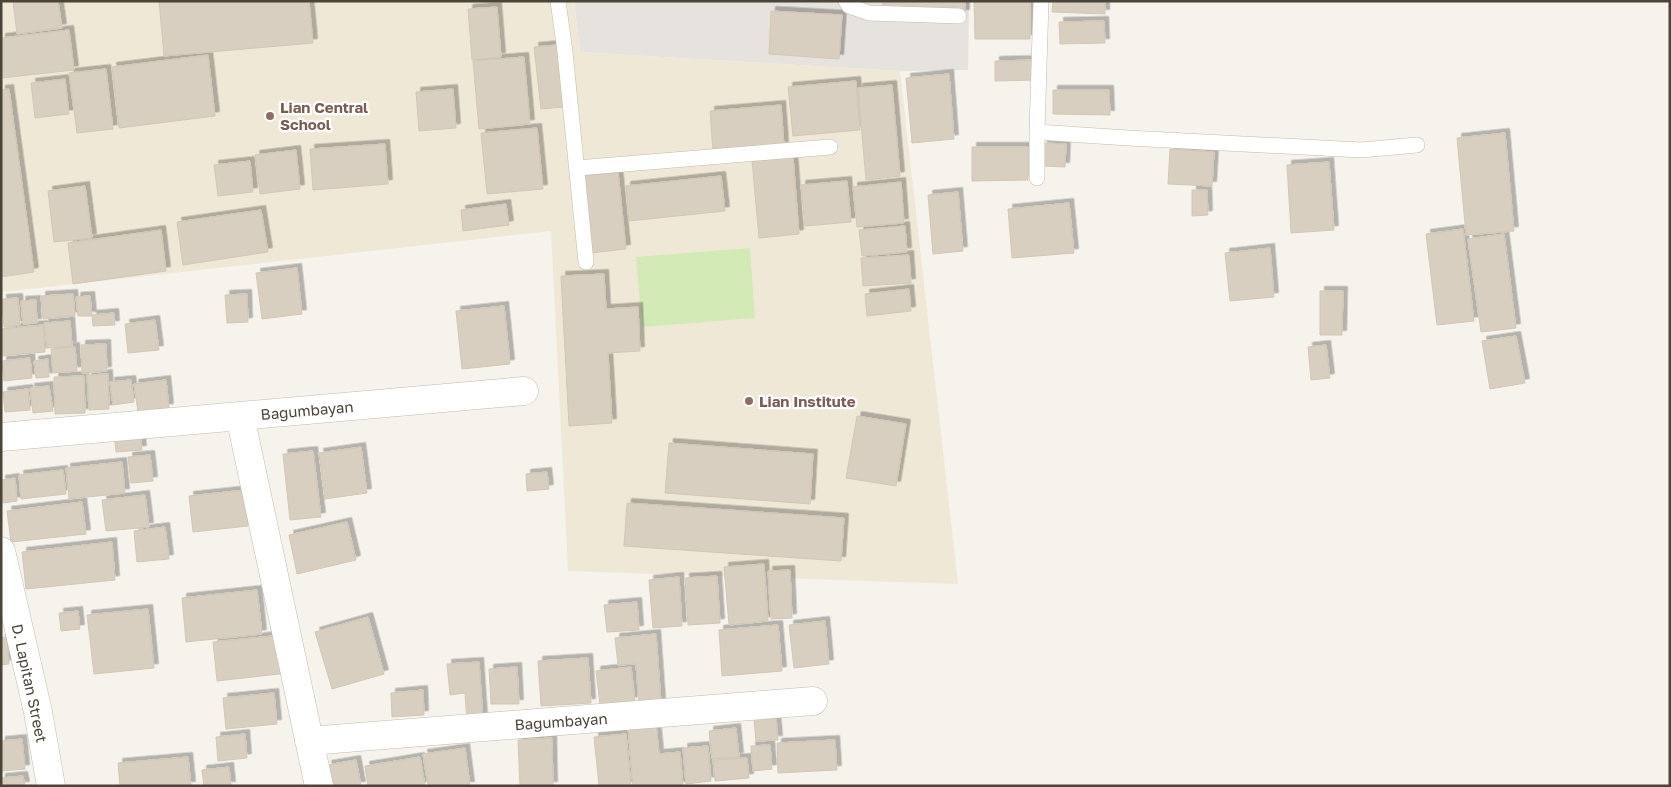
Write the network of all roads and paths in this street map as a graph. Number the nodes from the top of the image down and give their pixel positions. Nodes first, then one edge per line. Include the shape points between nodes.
1 (558, 1) edge
2 (846, 1) edge
3 (1041, 1) edge
4 (959, 16) dead end
5 (1037, 132) junction
6 (1417, 145) dead end
7 (830, 147) dead end
8 (577, 168) junction
9 (1037, 178) dead end
10 (586, 262) dead end
11 (524, 391) dead end
12 (240, 416) junction
13 (1, 437) edge
14 (1, 551) edge
15 (813, 701) dead end
16 (309, 740) junction
17 (51, 786) edge
18 (319, 786) edge

1 - 8 lane
2 - 4 lane via 849,6 869,13
3 - 5 lane
5 - 6 lane via 1361,150
5 - 9 lane
7 - 8 lane
8 - 10 lane
11 - 12 street, Bagumbayan
12 - 13 street, Bagumbayan
12 - 16 street, Bagumbayan
14 - 17 street, D. Lapitan Street via 38,712
15 - 16 street, Bagumbayan
16 - 18 street, Bagumbayan

